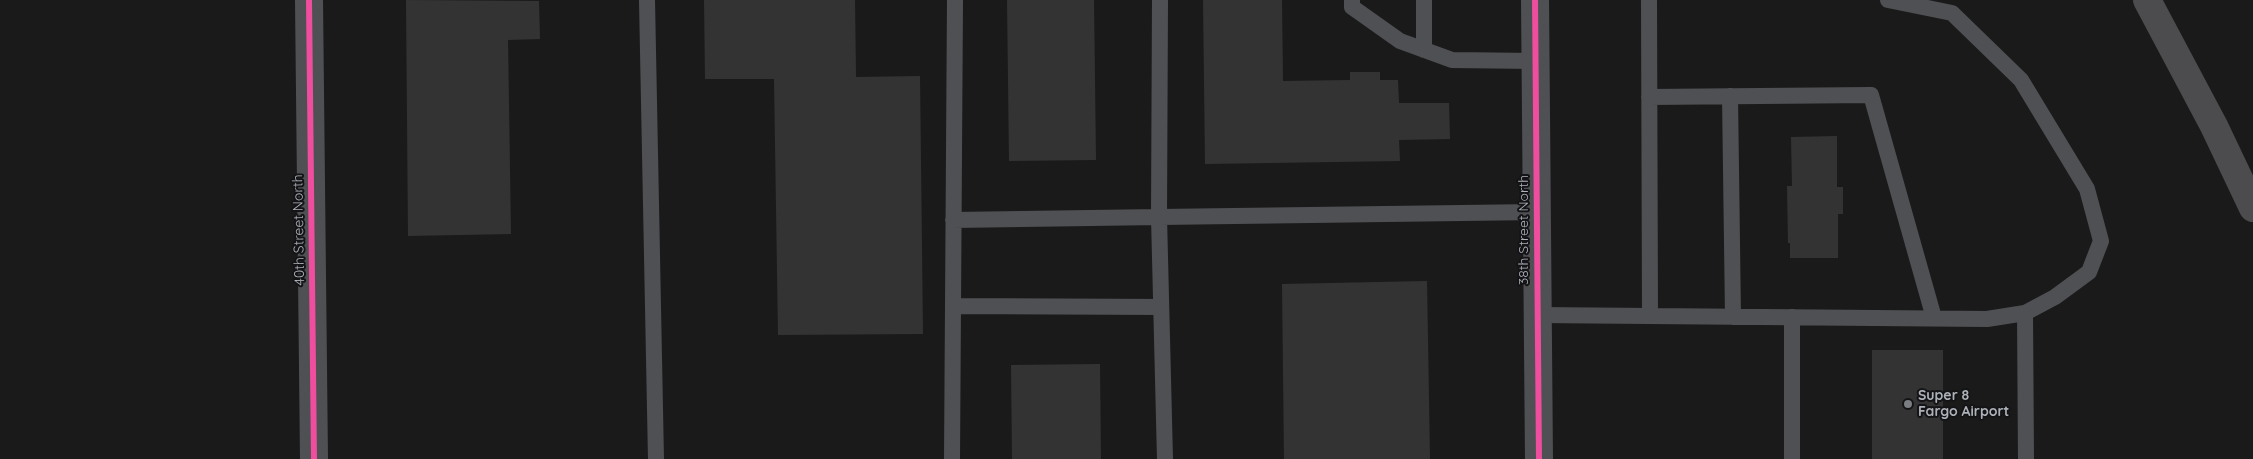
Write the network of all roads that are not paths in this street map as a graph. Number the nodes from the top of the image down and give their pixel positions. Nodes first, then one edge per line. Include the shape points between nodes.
1 (309, 0) edge
2 (647, 0) edge
3 (955, 0) edge
4 (1160, 0) edge
5 (1352, 0) edge
6 (1424, 0) edge
7 (1535, 0) edge
8 (1649, 0) edge
9 (1888, 0) edge
10 (2147, 0) edge
11 (1424, 50) junction
12 (1536, 61) junction
13 (1730, 96) junction
14 (1649, 97) junction
15 (2253, 208) edge
16 (1536, 212) junction
17 (1159, 217) junction
18 (953, 220) junction
19 (953, 306) junction
20 (1161, 307) junction
21 (2025, 313) junction
22 (1537, 315) junction
23 (1650, 316) junction
24 (1732, 317) junction
25 (1792, 317) junction
26 (1934, 318) junction
27 (314, 459) edge
28 (656, 459) edge
29 (952, 459) edge
30 (1165, 459) edge
31 (1539, 459) edge
32 (1792, 459) edge
33 (2026, 459) edge

1 - 27 street, 40th Street North
2 - 28 lane
3 - 18 lane
4 - 17 lane
5 - 11 lane via 1352,7 1400,42
6 - 11 lane
7 - 12 street, 38th Street North
8 - 14 lane
9 - 21 lane via 1952,13 2022,80 2086,189 2100,241 2089,272 2055,297
10 - 15 highway
11 - 12 lane via 1452,60
12 - 16 street, 38th Street North
13 - 14 lane
13 - 24 lane
13 - 26 lane via 1871,95
14 - 23 lane
16 - 17 lane
16 - 22 street, 38th Street North
17 - 18 lane
17 - 20 lane
18 - 19 lane
19 - 20 lane
19 - 29 lane
20 - 30 lane
21 - 26 lane via 1988,319
21 - 33 lane
22 - 23 lane
22 - 31 street, 38th Street North
23 - 24 lane
24 - 25 lane
25 - 26 lane
25 - 32 lane

